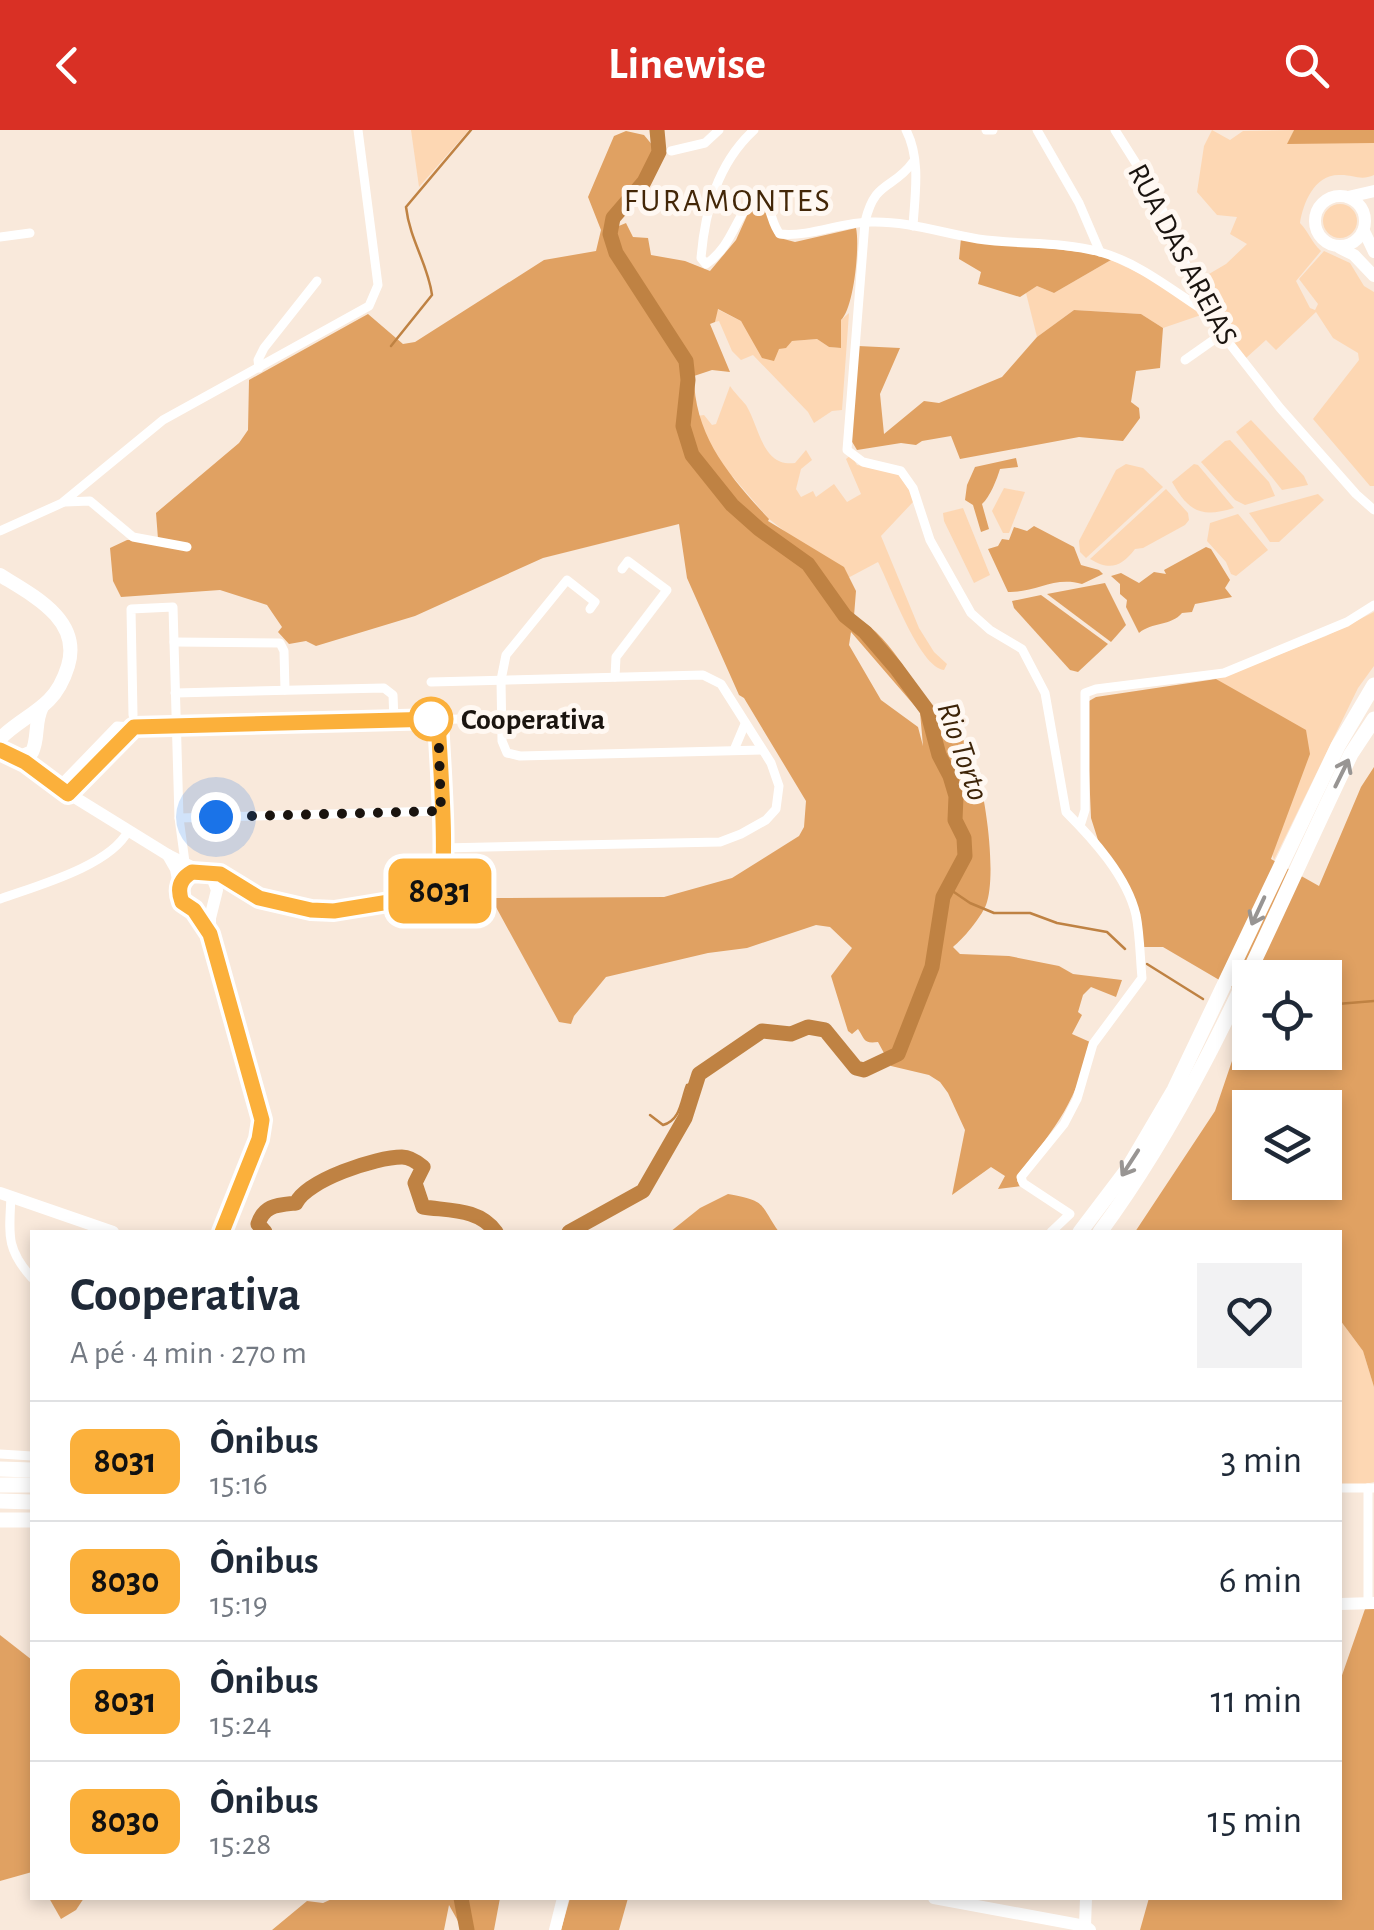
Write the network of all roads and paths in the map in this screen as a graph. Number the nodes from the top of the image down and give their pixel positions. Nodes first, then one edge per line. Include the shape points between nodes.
1 (358, 130) edge
2 (718, 130) edge
3 (754, 130) edge
4 (906, 130) edge
5 (1037, 130) edge
6 (1115, 130) edge
7 (670, 150) dead end
8 (912, 162) junction
9 (1374, 191) edge
10 (1348, 196) junction
11 (1368, 221) edge
12 (865, 222) junction
13 (913, 226) junction
14 (30, 233) dead end
15 (0, 238) edge
16 (1338, 246) junction
17 (1100, 252) junction
18 (1374, 252) edge
19 (1374, 276) edge
20 (317, 281) dead end
21 (1214, 317) junction
22 (1222, 334) junction
23 (1185, 360) dead end
24 (260, 368) junction
25 (62, 502) junction
26 (1374, 510) edge
27 (0, 531) edge
28 (186, 546) dead end
29 (622, 569) dead end
30 (0, 574) edge
31 (1374, 606) edge
32 (590, 610) dead end
33 (174, 642) junction
34 (615, 677) junction
35 (501, 680) junction
36 (431, 682) dead end
37 (1374, 685) edge
38 (285, 690) junction
39 (175, 693) junction
40 (43, 706) junction
41 (134, 715) dead end
42 (502, 718) junction
43 (438, 719) junction
44 (1374, 719) edge
45 (394, 721) junction
46 (746, 724) junction
47 (176, 726) junction
48 (6, 733) edge
49 (35, 742) junction
50 (734, 750) junction
51 (762, 750) junction
52 (9, 754) edge
53 (40, 773) junction
54 (63, 790) junction
55 (441, 811) junction
56 (179, 818) junction
57 (1081, 823) junction
58 (1307, 826) junction
59 (128, 830) junction
60 (442, 848) junction
61 (168, 855) junction
62 (185, 865) junction
63 (212, 877) junction
64 (179, 888) junction
65 (0, 898) edge
66 (213, 903) junction
67 (194, 910) junction
68 (210, 934) junction
69 (1181, 1093) junction
70 (6, 1195) edge
71 (226, 1229) edge
72 (107, 1230) edge
73 (1054, 1230) edge
74 (1082, 1230) edge
75 (1101, 1230) edge
76 (30, 1276) edge
77 (0, 1454) edge
78 (30, 1456) edge
79 (0, 1469) edge
80 (30, 1470) edge
81 (0, 1484) edge
82 (30, 1486) edge
83 (1342, 1488) edge
84 (1371, 1488) edge
85 (0, 1501) edge
86 (30, 1502) edge
87 (0, 1520) edge
88 (30, 1520) edge
89 (1371, 1603) edge
90 (1342, 1604) edge
91 (562, 1900) edge
92 (944, 1900) edge
93 (1086, 1900) edge
94 (1088, 1928) edge
95 (554, 1930) edge

1 - 24 street via 376,294 360,314
2 - 7 street via 705,143
3 - 12 street via 716,184 702,262 710,263 734,236 756,196 766,200 780,234
4 - 8 street
5 - 17 street
6 - 21 street, RUA DAS AREIAS via 1156,195
8 - 12 street via 876,192
8 - 13 street
9 - 10 street
10 - 11 street
10 - 16 street via 1331,197 1315,217 1318,234
11 - 16 street via 1353,243
11 - 18 street
12 - 13 street
12 - 57 street via 846,445 863,462 901,470 930,540 972,613 1022,648 1045,693 1066,812
13 - 17 street
14 - 15 street
16 - 19 street
17 - 21 street
20 - 24 street via 264,348
21 - 22 street, RUA DAS AREIAS
22 - 23 street
22 - 26 street, RUA DAS AREIAS
24 - 25 street via 147,431
25 - 27 street
25 - 28 street via 90,500 132,536
29 - 34 street via 628,561 666,590 616,658
30 - 40 main road via 58,616 70,633 64,677
31 - 57 street via 1224,673 1085,693
32 - 35 street via 596,602 567,580 506,655
33 - 38 street via 280,643
33 - 39 street
33 - 41 street via 173,607 131,609
34 - 35 street
34 - 46 street via 703,674 714,678
35 - 36 street
35 - 42 street
37 - 58 highway via 1338,746
38 - 39 street
38 - 45 street via 384,688 393,695
39 - 47 street
40 - 48 main road
40 - 49 main road
42 - 43 street
42 - 50 street via 502,741 508,753 520,756
43 - 45 street
43 - 55 street
58 -> 44 highway
45 - 47 street
46 - 50 street
46 - 51 street
47 - 54 street via 117,726
47 - 56 street
48 - 49 main road via 24,726
48 - 52 main road
49 - 52 main road via 28,756
49 - 53 street
50 - 51 street
51 - 60 street via 779,786 776,809 720,842
52 - 53 street
53 - 54 street
54 - 59 street
55 - 56 street
55 - 60 street
56 - 62 street
57 - 73 street via 1136,914 1142,978 1093,1044 1064,1124 1021,1177 1070,1214
58 - 69 highway
59 - 61 street
59 - 65 street via 100,858
60 - 63 street via 438,894 334,911 278,905
61 - 62 street
61 - 64 street
62 - 63 street
63 - 64 street via 186,876
63 - 66 street
64 - 67 street via 182,902
66 - 67 street
66 - 68 street
67 - 68 street
68 - 71 street via 262,1120
69 -> 74 highway
69 - 75 highway via 1140,1177
70 - 72 street
70 - 76 street via 10,1244
77 - 78 street
79 - 80 highway
81 - 82 highway
83 - 84 street
84 - 89 street
85 - 86 highway
87 - 88 highway
89 - 90 street
91 - 95 street
92 - 94 street
93 - 94 street

